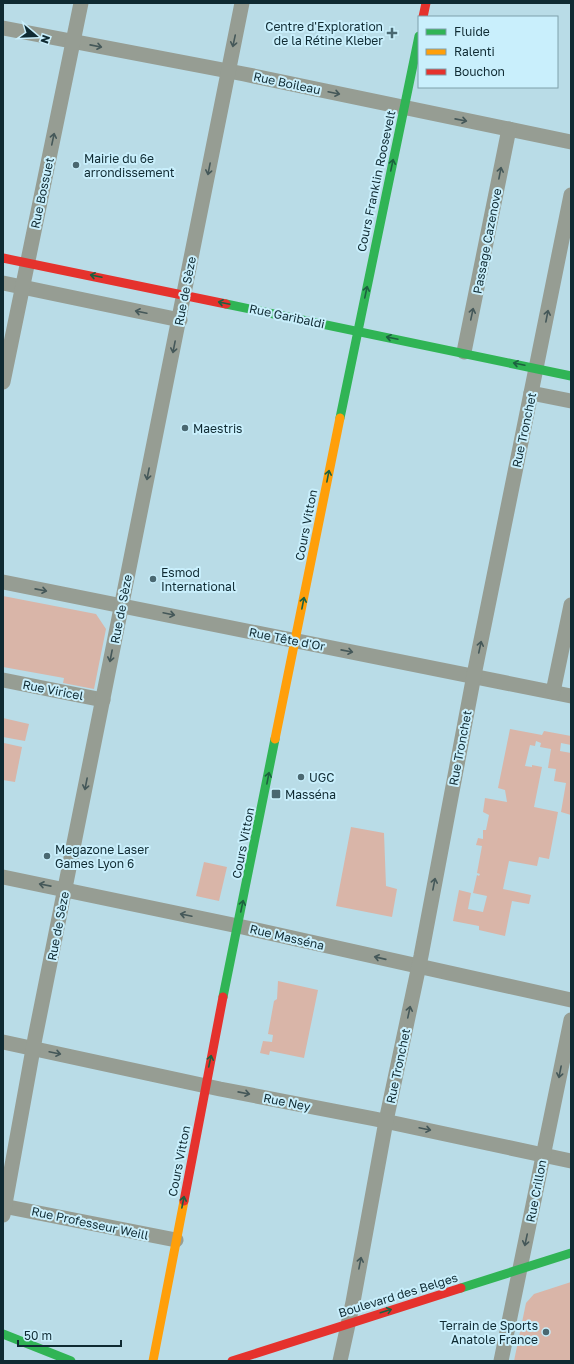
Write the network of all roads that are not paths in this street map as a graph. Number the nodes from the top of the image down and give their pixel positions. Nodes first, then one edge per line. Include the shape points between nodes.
1 (81, 3) edge
2 (242, 3) edge
3 (426, 3) edge
4 (423, 16) edge
5 (3, 28) edge
6 (74, 41) junction
7 (418, 41) edge
8 (228, 71) junction
9 (404, 108) junction
10 (509, 129) junction
11 (571, 142) edge
12 (571, 195) edge
13 (3, 258) edge
14 (28, 262) junction
15 (3, 283) edge
16 (23, 287) junction
17 (185, 295) junction
18 (180, 320) junction
19 (358, 331) junction
20 (464, 352) junction
21 (536, 368) junction
22 (571, 376) edge
23 (3, 382) edge
24 (532, 393) junction
25 (571, 401) edge
26 (3, 582) edge
27 (122, 605) junction
28 (571, 605) edge
29 (295, 642) junction
30 (474, 675) junction
31 (3, 680) edge
32 (553, 692) junction
33 (571, 696) edge
34 (103, 700) junction
35 (3, 877) edge
36 (65, 889) junction
37 (238, 926) junction
38 (418, 966) junction
39 (571, 1000) edge
40 (571, 1020) edge
41 (3, 1042) edge
42 (34, 1048) junction
43 (206, 1086) junction
44 (386, 1121) junction
45 (543, 1156) junction
46 (571, 1161) edge
47 (4, 1209) edge
48 (176, 1240) junction
49 (571, 1253) edge
50 (520, 1269) junction
51 (348, 1323) junction
52 (3, 1334) edge
53 (71, 1361) edge
54 (153, 1361) edge
55 (232, 1361) edge
56 (340, 1361) edge
57 (501, 1361) edge

1 - 6 street, Rue Bossuet
2 -> 8 street, Rue de Sèze
3 - 4 main road
5 - 6 street, Rue Boileau
6 -> 8 street, Rue Boileau
14 -> 6 street, Rue Bossuet
7 - 9 main road, Cours Franklin Roosevelt
8 -> 9 street, Rue Boileau
8 -> 17 street, Rue de Sèze
9 -> 10 street, Rue Boileau
19 -> 9 main road, Cours Franklin Roosevelt
10 - 11 street, Rue Boileau
20 -> 10 street, Passage Cazenove
21 -> 12 street, Rue Tronchet
13 - 14 main road, Rue Garibaldi
14 - 16 street, Rue Bossuet
17 -> 14 main road, Rue Garibaldi
15 - 16 street
18 -> 16 street
16 - 23 street, Rue Bossuet
17 - 18 street, Rue de Sèze
19 -> 17 main road, Rue Garibaldi
18 -> 27 street, Rue de Sèze
20 -> 19 main road, Rue Garibaldi
29 -> 19 main road, Cours Vitton
21 -> 20 main road, Rue Garibaldi
21 - 22 main road, Rue Garibaldi
21 - 24 street, Rue Tronchet
24 - 25 street
30 -> 24 street, Rue Tronchet
26 -> 27 street, Rue Tête d'Or
27 -> 29 street, Rue Tête d'Or
27 -> 34 street, Rue de Sèze
28 - 32 street
29 -> 30 street, Rue Tête d'Or
37 -> 29 main road, Cours Vitton
30 - 32 street, Rue Tête d'Or
38 -> 30 street, Rue Tronchet
31 - 34 street, Rue Viricel
32 - 33 street, Rue Tête d'Or
34 -> 36 street, Rue de Sèze
36 -> 35 street, Rue Masséna
37 -> 36 street, Rue Masséna
36 - 42 street, Rue de Sèze
38 -> 37 street, Rue Masséna
43 -> 37 main road, Cours Vitton
38 - 39 street, Rue Masséna
44 -> 38 street, Rue Tronchet
40 -> 45 street, Rue Crillon
41 - 42 street, Rue Ney
42 -> 43 street, Rue Ney
42 - 47 street, Rue de Sèze
43 -> 44 street, Rue Ney
48 -> 43 main road, Cours Vitton
44 -> 45 street, Rue Ney
51 -> 44 street, Rue Tronchet
45 - 46 street, Rue Ney
45 -> 50 street, Rue Crillon
47 - 48 street, Rue Professeur Weill
48 - 54 main road, Cours Vitton
49 - 50 main road, Boulevard des Belges
51 -> 50 main road, Boulevard des Belges
50 - 57 street, Rue Crillon
51 - 55 main road, Boulevard des Belges
51 - 56 street
52 - 53 main road

